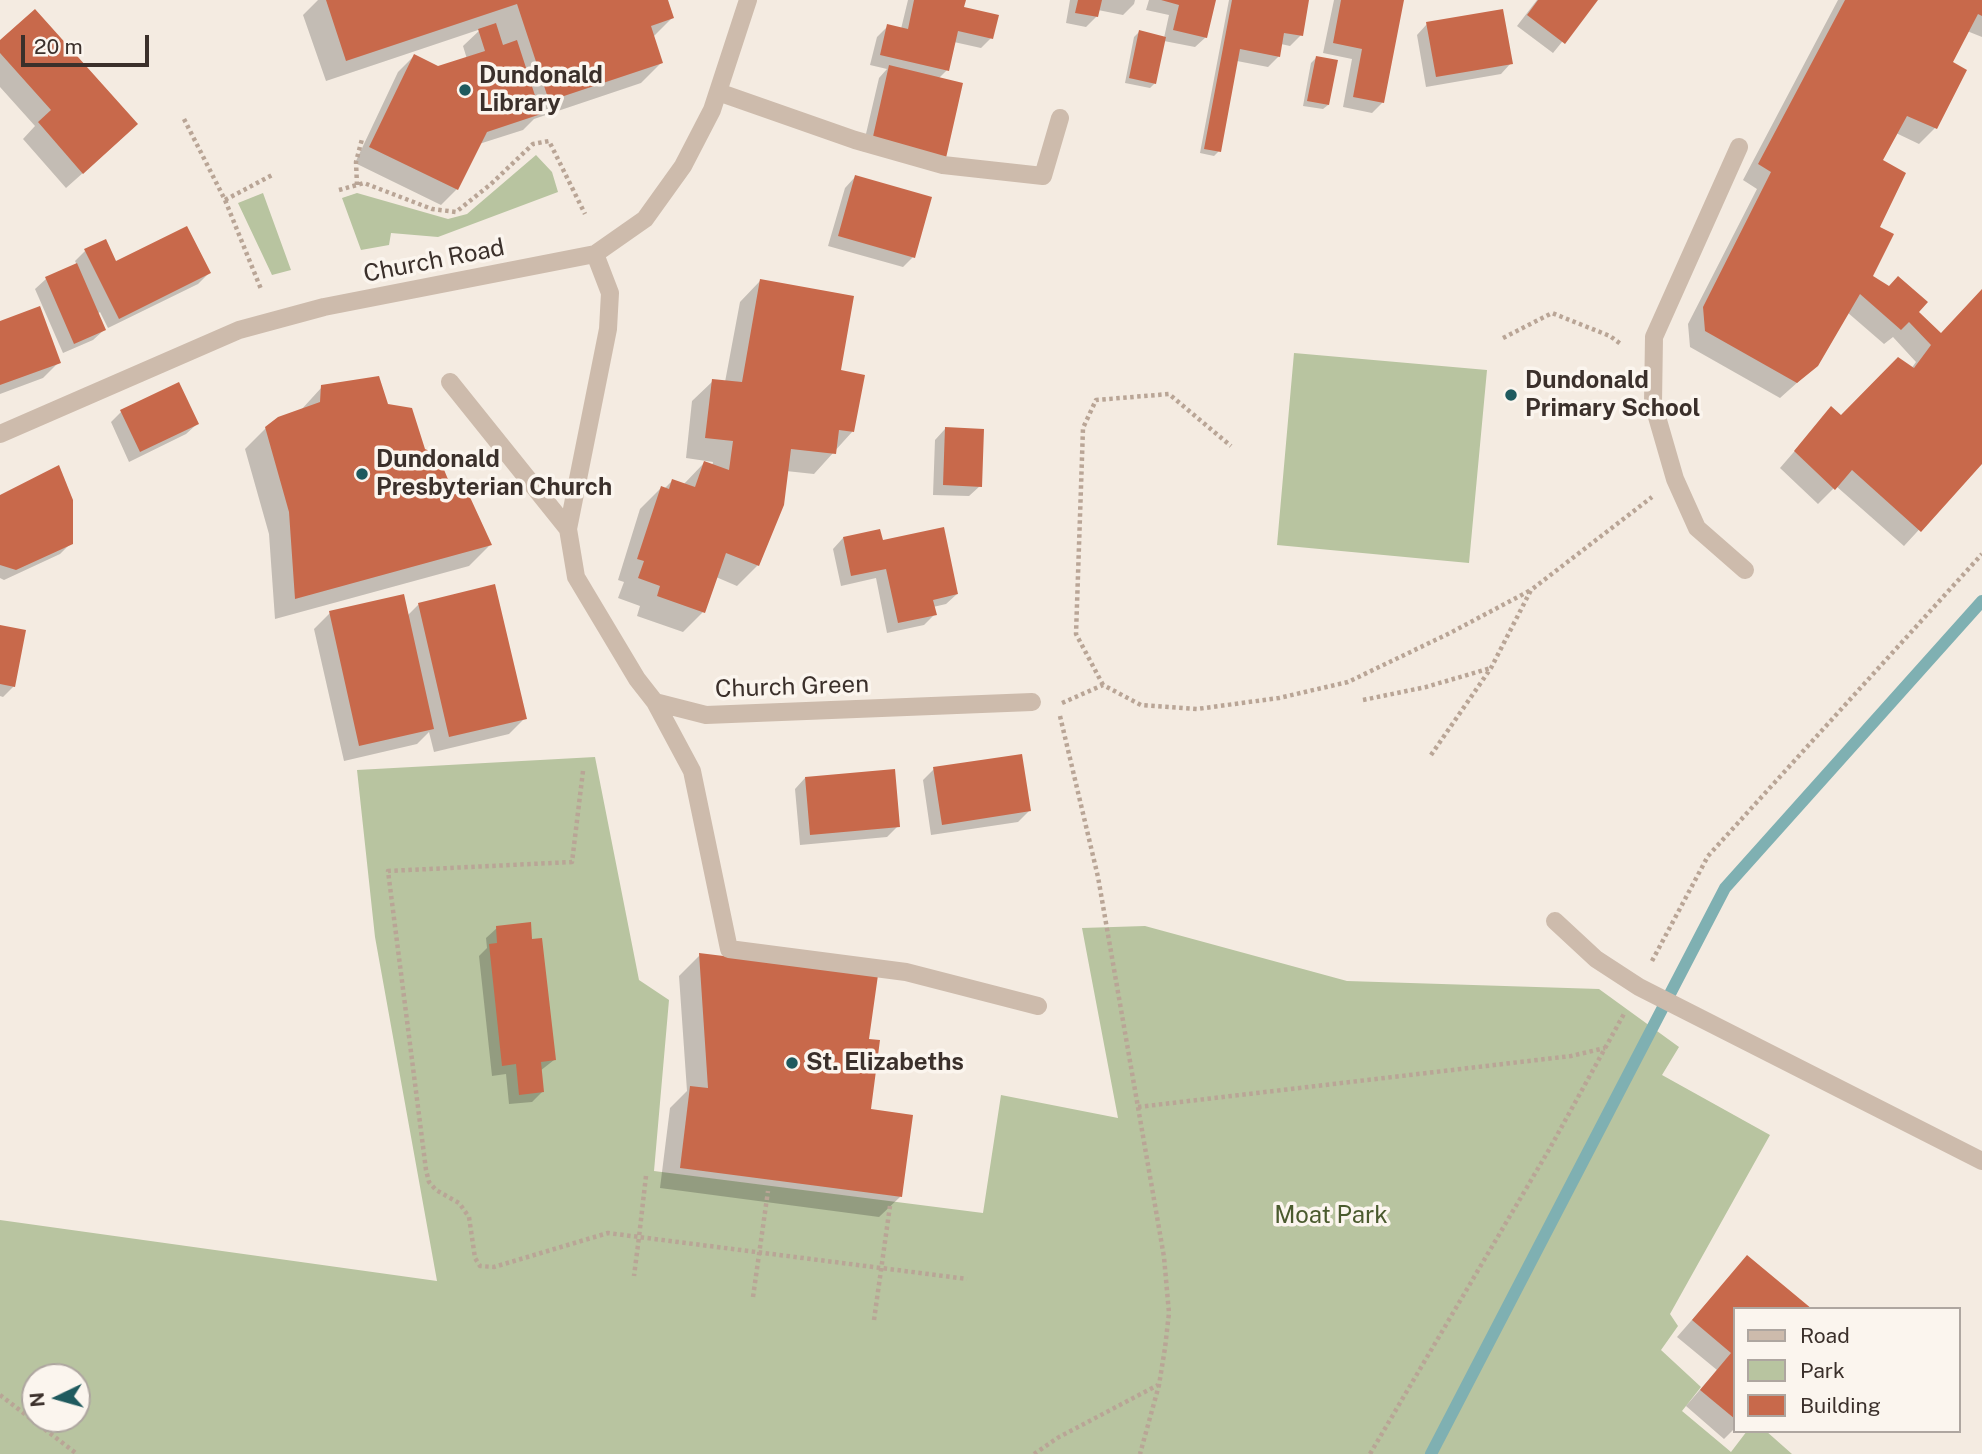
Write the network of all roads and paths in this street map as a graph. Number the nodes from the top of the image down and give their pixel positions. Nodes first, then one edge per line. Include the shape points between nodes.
1 (748, 0) edge
2 (718, 93) junction
3 (1060, 118) dead end
4 (184, 119) dead end
5 (362, 139) dead end
6 (1739, 147) dead end
7 (274, 174) dead end
8 (357, 185) junction
9 (339, 190) dead end
10 (225, 200) junction
11 (585, 214) dead end
12 (596, 254) junction
13 (261, 289) dead end
14 (1503, 338) dead end
15 (1653, 368) junction
16 (450, 382) dead end
17 (0, 434) edge
18 (1231, 446) dead end
19 (1675, 479) junction
20 (568, 529) junction
21 (1982, 555) edge
22 (1745, 570) dead end
23 (1531, 590) junction
24 (1491, 668) junction
25 (1103, 685) junction
26 (1363, 700) dead end
27 (655, 702) junction
28 (1032, 702) dead end
29 (1431, 755) dead end
30 (583, 771) dead end
31 (1555, 921) dead end
32 (1639, 987) junction
33 (1038, 1006) dead end
34 (1605, 1048) junction
35 (1138, 1107) junction
36 (1982, 1161) edge
37 (646, 1176) dead end
38 (768, 1191) dead end
39 (890, 1206) dead end
40 (639, 1237) junction
41 (759, 1252) junction
42 (882, 1268) junction
43 (634, 1276) dead end
44 (967, 1279) dead end
45 (753, 1297) dead end
46 (874, 1320) dead end
47 (1159, 1385) junction
48 (0, 1395) edge
49 (77, 1454) edge
50 (1034, 1454) edge
51 (1140, 1454) edge
52 (1370, 1454) edge

1 - 2 street, Church Road
2 - 3 street via 943,165 1043,176
2 - 12 street, Church Road via 683,166 645,219
4 - 10 path
5 - 8 path
6 - 15 street via 1654,337
7 - 10 path
8 - 9 path
8 - 11 path via 364,183 432,209 456,212 533,144 549,141
10 - 13 path
12 - 17 street, Church Road via 324,307 239,330
12 - 20 street via 610,293 608,329
14 - 15 path via 1552,313 1610,336
15 - 19 street via 1653,403
16 - 20 street
18 - 25 path via 1169,394 1096,400 1083,428 1076,634
19 - 22 street via 1697,528
19 - 23 path
20 - 27 street via 576,577
21 - 32 path via 1708,856
23 - 24 path
23 - 25 path via 1348,682 1279,698 1197,709 1142,705
24 - 26 path
24 - 29 path
25 - 35 path via 1057,705 1098,877
27 - 28 street, Church Green via 706,715
27 - 33 street via 692,771 729,949 906,972
30 - 40 path via 572,862 388,871 426,1170 436,1190 459,1203 469,1217 480,1266 494,1267 608,1233
31 - 32 street via 1596,959
32 - 34 path
32 - 36 street
34 - 35 path via 1571,1056
34 - 52 path
35 - 47 path via 1168,1299
37 - 40 path
38 - 41 path
39 - 42 path
40 - 41 path
40 - 43 path
41 - 42 path
41 - 45 path
42 - 44 path
42 - 46 path
47 - 50 path
47 - 51 path
48 - 49 path

